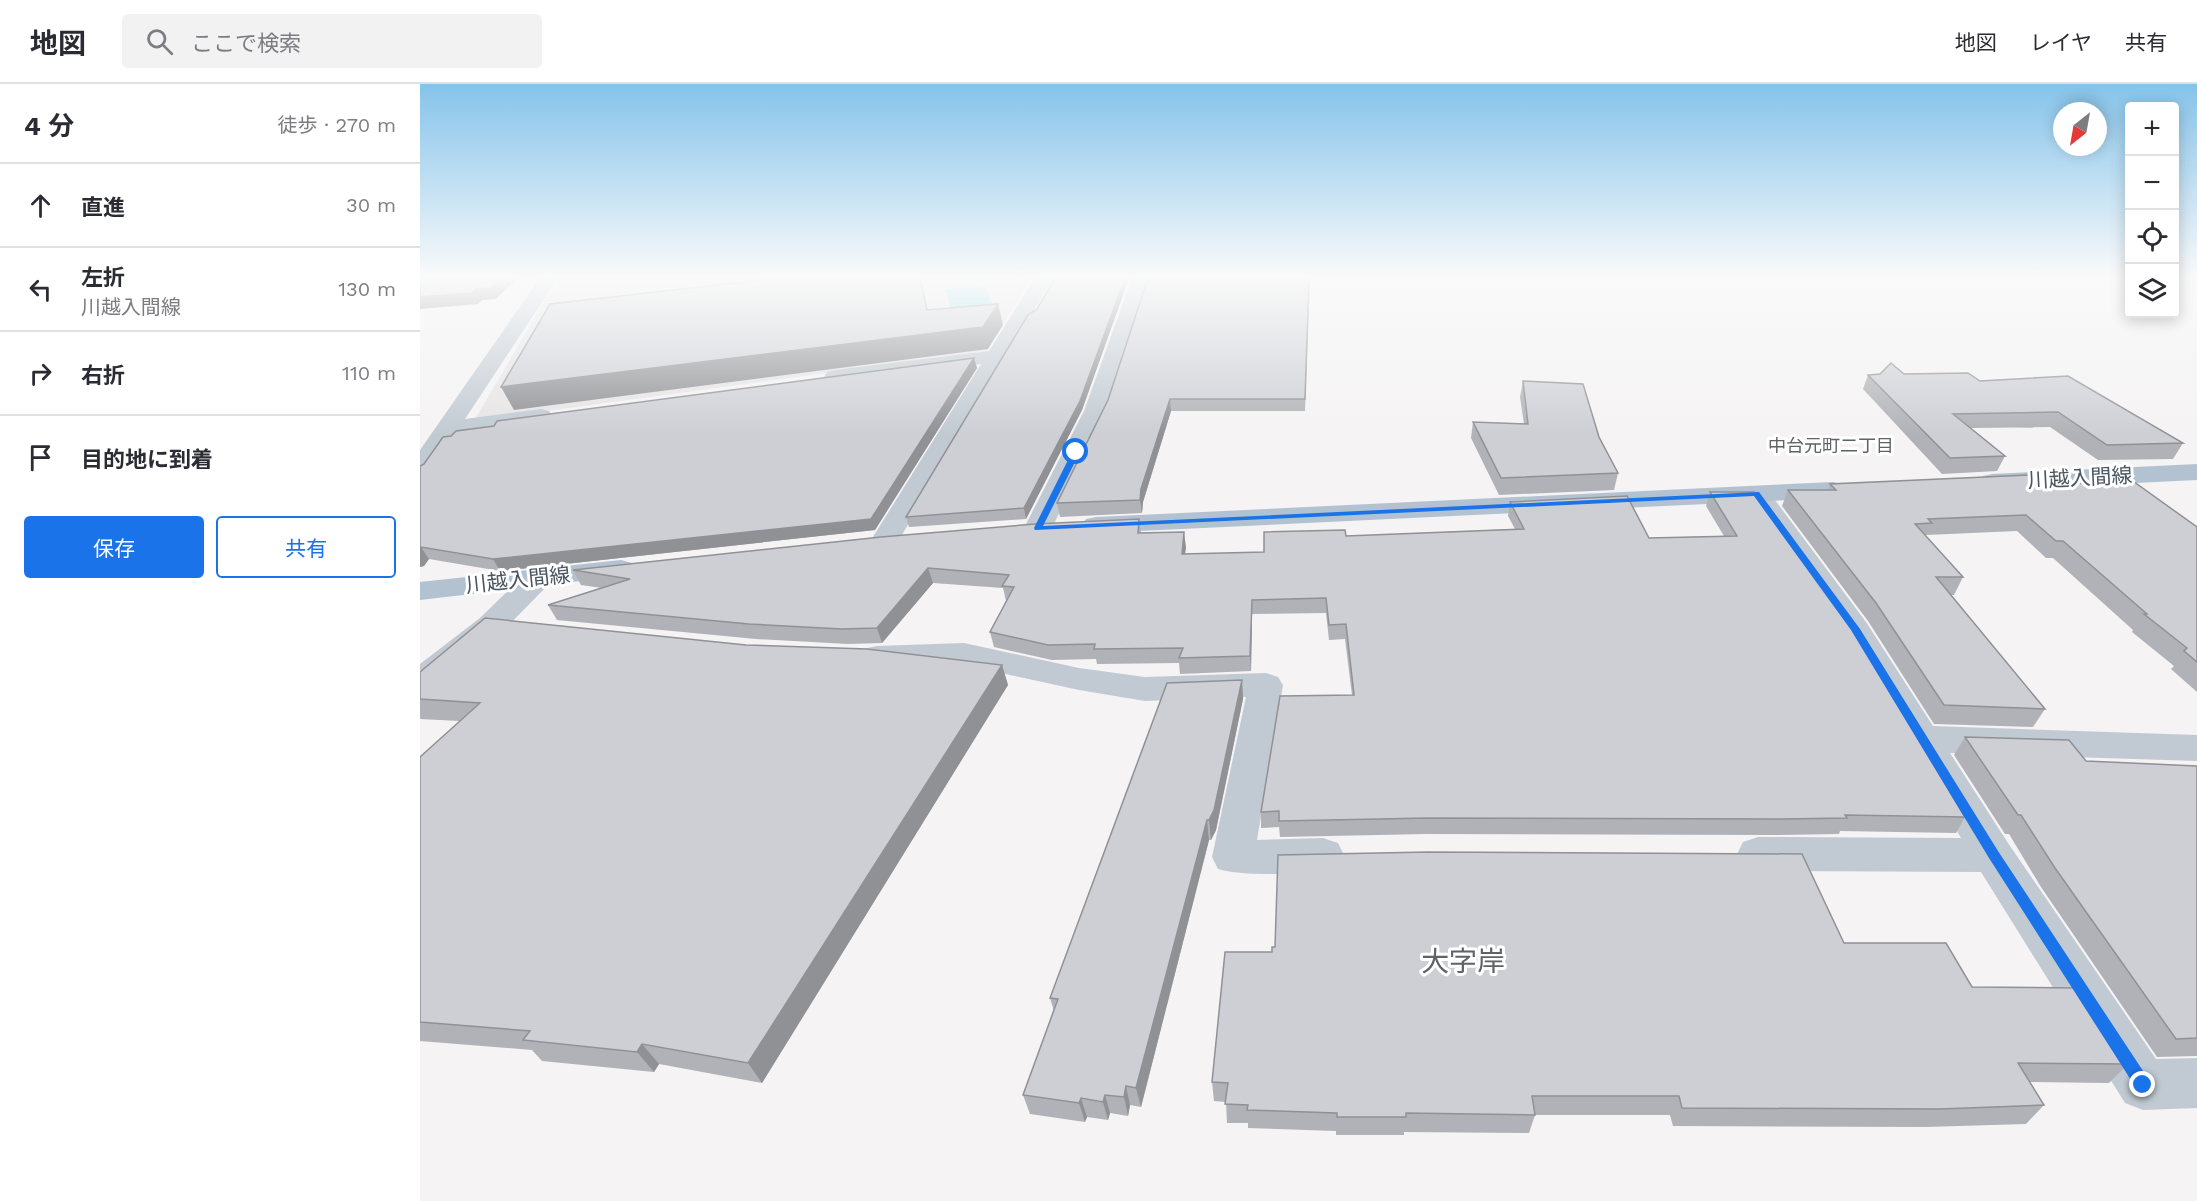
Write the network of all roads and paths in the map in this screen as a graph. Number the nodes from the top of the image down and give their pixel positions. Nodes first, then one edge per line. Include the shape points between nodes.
1 (513, 330) edge
2 (1013, 330) edge
3 (1123, 330) edge
4 (997, 356) junction
5 (810, 380) edge
6 (563, 413) edge
7 (445, 429) junction
8 (420, 469) edge
9 (2197, 472) edge
10 (1964, 483) edge
11 (1860, 489) edge
12 (1756, 494) junction
13 (1058, 527) junction
14 (1009, 531) edge
15 (919, 537) edge
16 (874, 541) joint
17 (642, 566) edge
18 (538, 578) junction
19 (420, 591) edge
20 (491, 625) junction
21 (526, 628) edge
22 (848, 657) edge
23 (420, 682) edge
24 (1923, 739) junction
25 (2197, 748) edge
26 (1719, 854) edge
27 (1358, 855) edge
28 (1993, 855) junction
29 (2197, 1083) edge

1 - 7 street
2 - 4 street
3 - 13 street
4 - 5 street
4 - 16 street
6 - 7 street
7 - 8 street
9 - 10 main road, 川越入間線
11 - 12 main road
12 - 13 main road
12 - 24 street via 1855,629
13 - 14 main road
15 - 16 main road
17 - 18 main road, 川越入間線
18 - 19 main road, 川越入間線
18 - 20 street
20 - 21 street
20 - 23 street
22 - 27 street via 964,654 1145,689 1266,685 1233,857
24 - 25 street
24 - 28 street
26 - 28 street
28 - 29 street via 2143,1085

